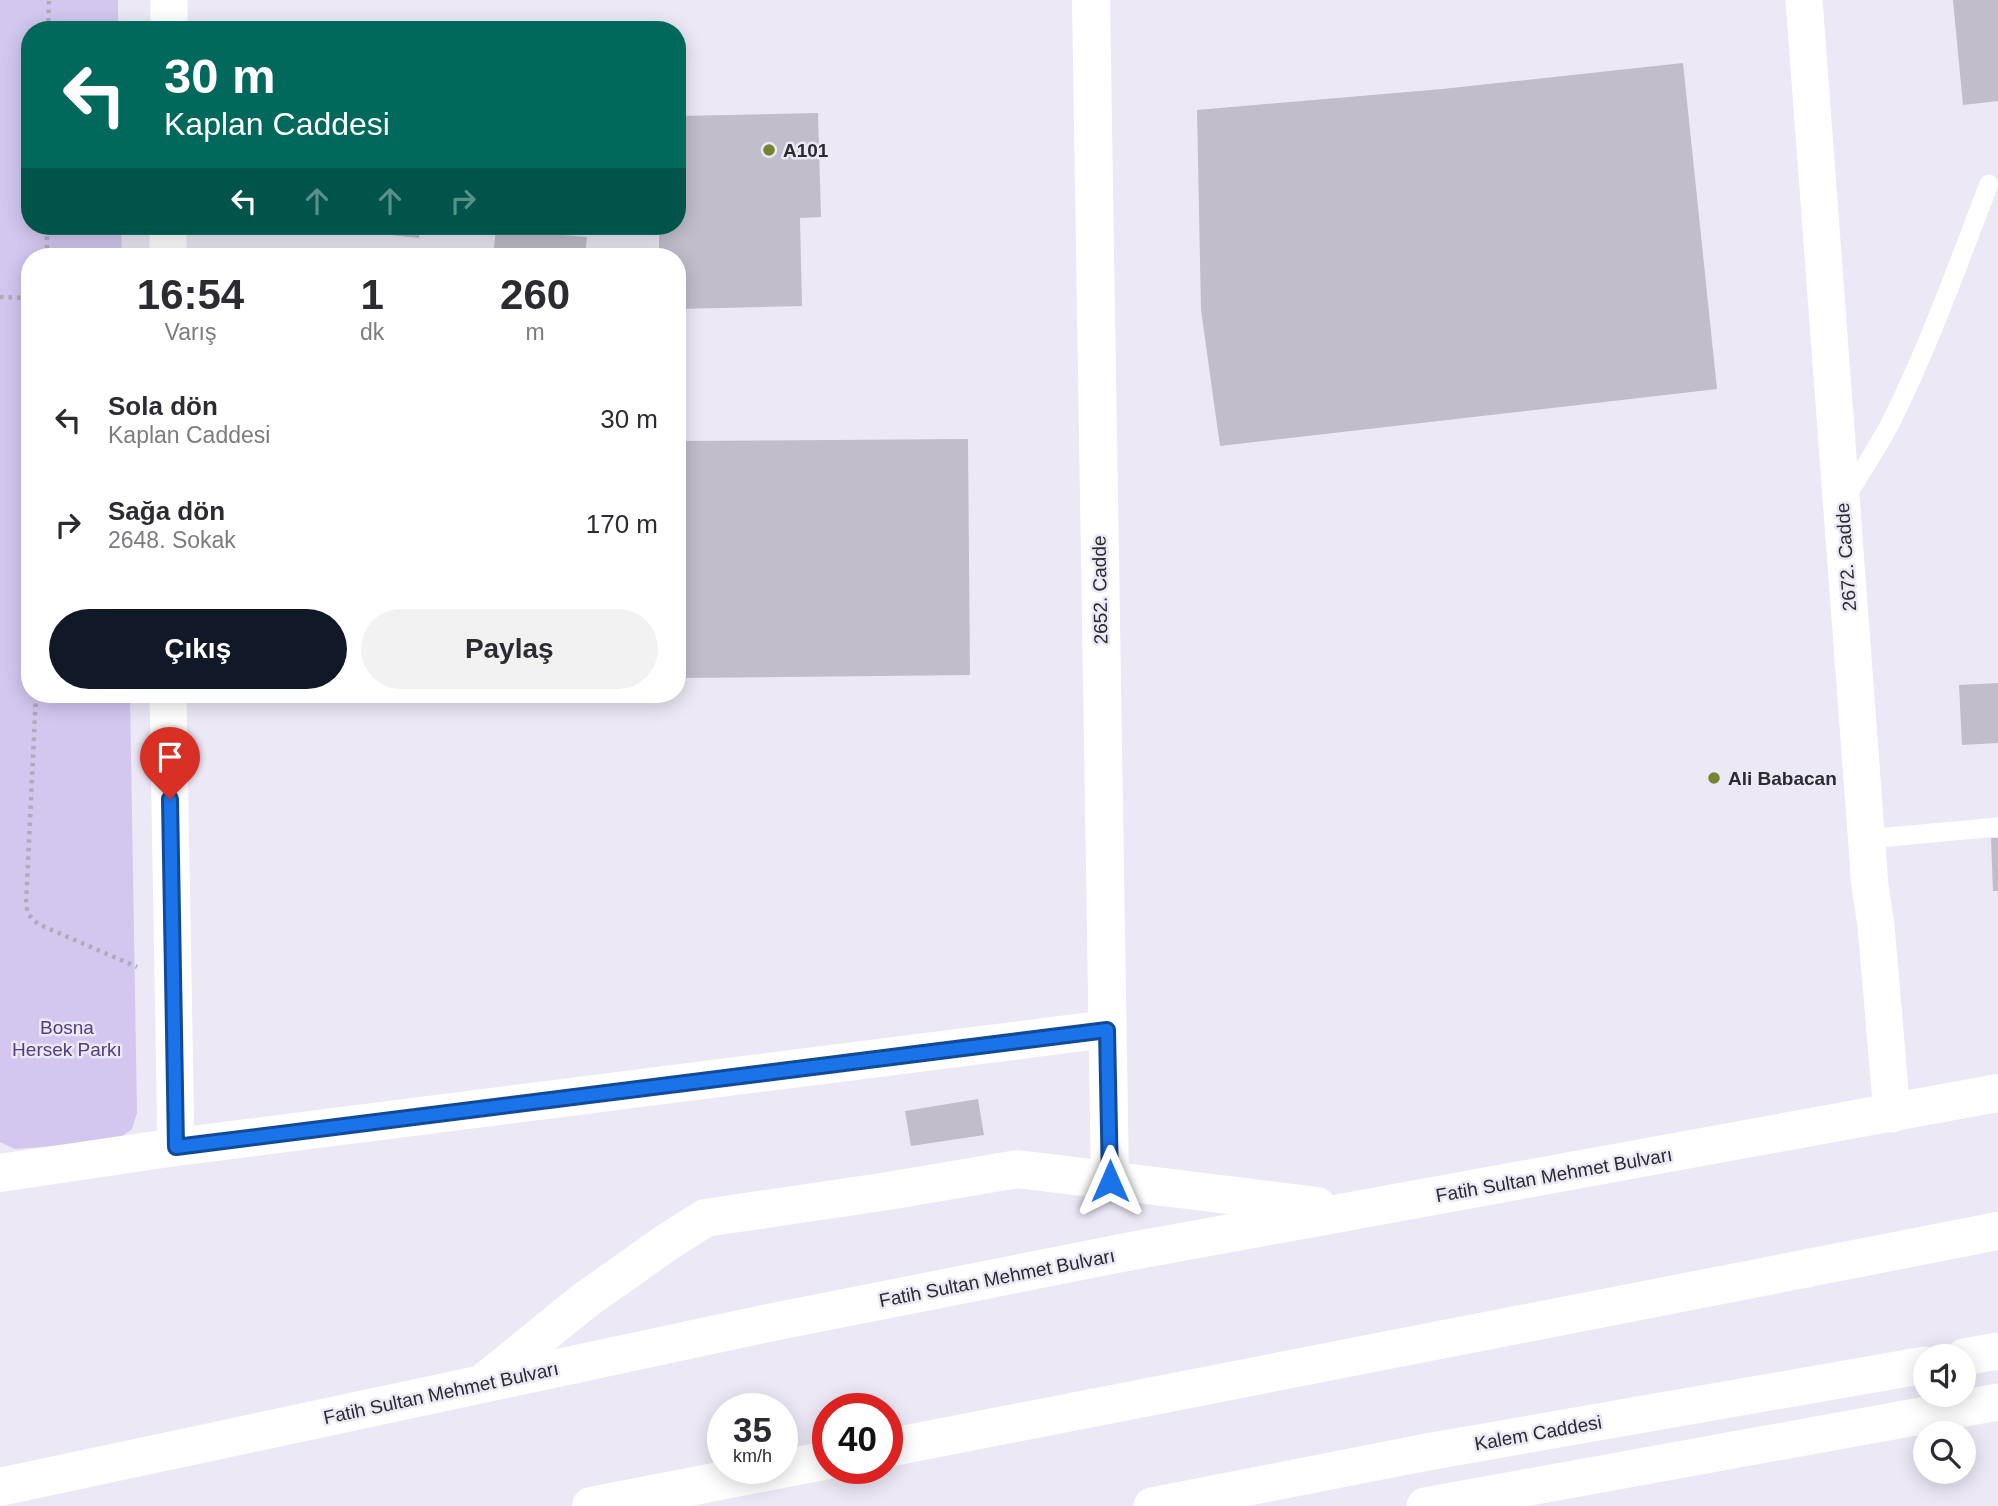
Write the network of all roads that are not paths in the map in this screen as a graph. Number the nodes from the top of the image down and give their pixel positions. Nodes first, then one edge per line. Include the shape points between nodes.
1 (169, 0) edge
2 (1091, 0) edge
3 (1804, 0) edge
4 (169, 21) edge
5 (1989, 184) dead end
6 (1842, 504) junction
7 (168, 703) edge
8 (1998, 827) edge
9 (1867, 839) junction
10 (1107, 1030) junction
11 (1998, 1093) edge
12 (1892, 1114) junction
13 (176, 1147) junction
14 (0, 1173) edge
15 (1110, 1181) junction
16 (1354, 1211) junction
17 (1998, 1231) edge
18 (1998, 1351) edge
19 (1976, 1355) edge
20 (1913, 1366) edge
21 (482, 1384) junction
22 (1998, 1402) edge
23 (903, 1445) edge
24 (812, 1463) edge
25 (0, 1487) edge
26 (1210, 1501) edge
27 (591, 1506) edge
28 (1152, 1506) edge
29 (1425, 1506) edge

1 - 4 street
2 - 10 main road, 2652. Cadde
3 - 6 street, 2672. Cadde
5 - 6 lane via 1900,404
6 - 9 street, 2672. Cadde
7 - 13 street
8 - 9 lane
9 - 12 street, 2672. Cadde
10 - 13 main road
10 - 15 main road, 2652. Cadde
11 - 12 main road, Fatih Sultan Mehmet Bulvarı
12 - 16 main road, Fatih Sultan Mehmet Bulvarı
13 - 14 main road
15 - 16 main road
15 - 21 main road via 1018,1169 705,1218 584,1301
16 - 21 main road, Fatih Sultan Mehmet Bulvarı via 773,1322
17 - 23 main road
18 - 19 street
20 - 26 street, Kalem Caddesi via 1427,1452
21 - 25 main road, Fatih Sultan Mehmet Bulvarı
22 - 29 street
24 - 27 main road
26 - 28 street, Kalem Caddesi

